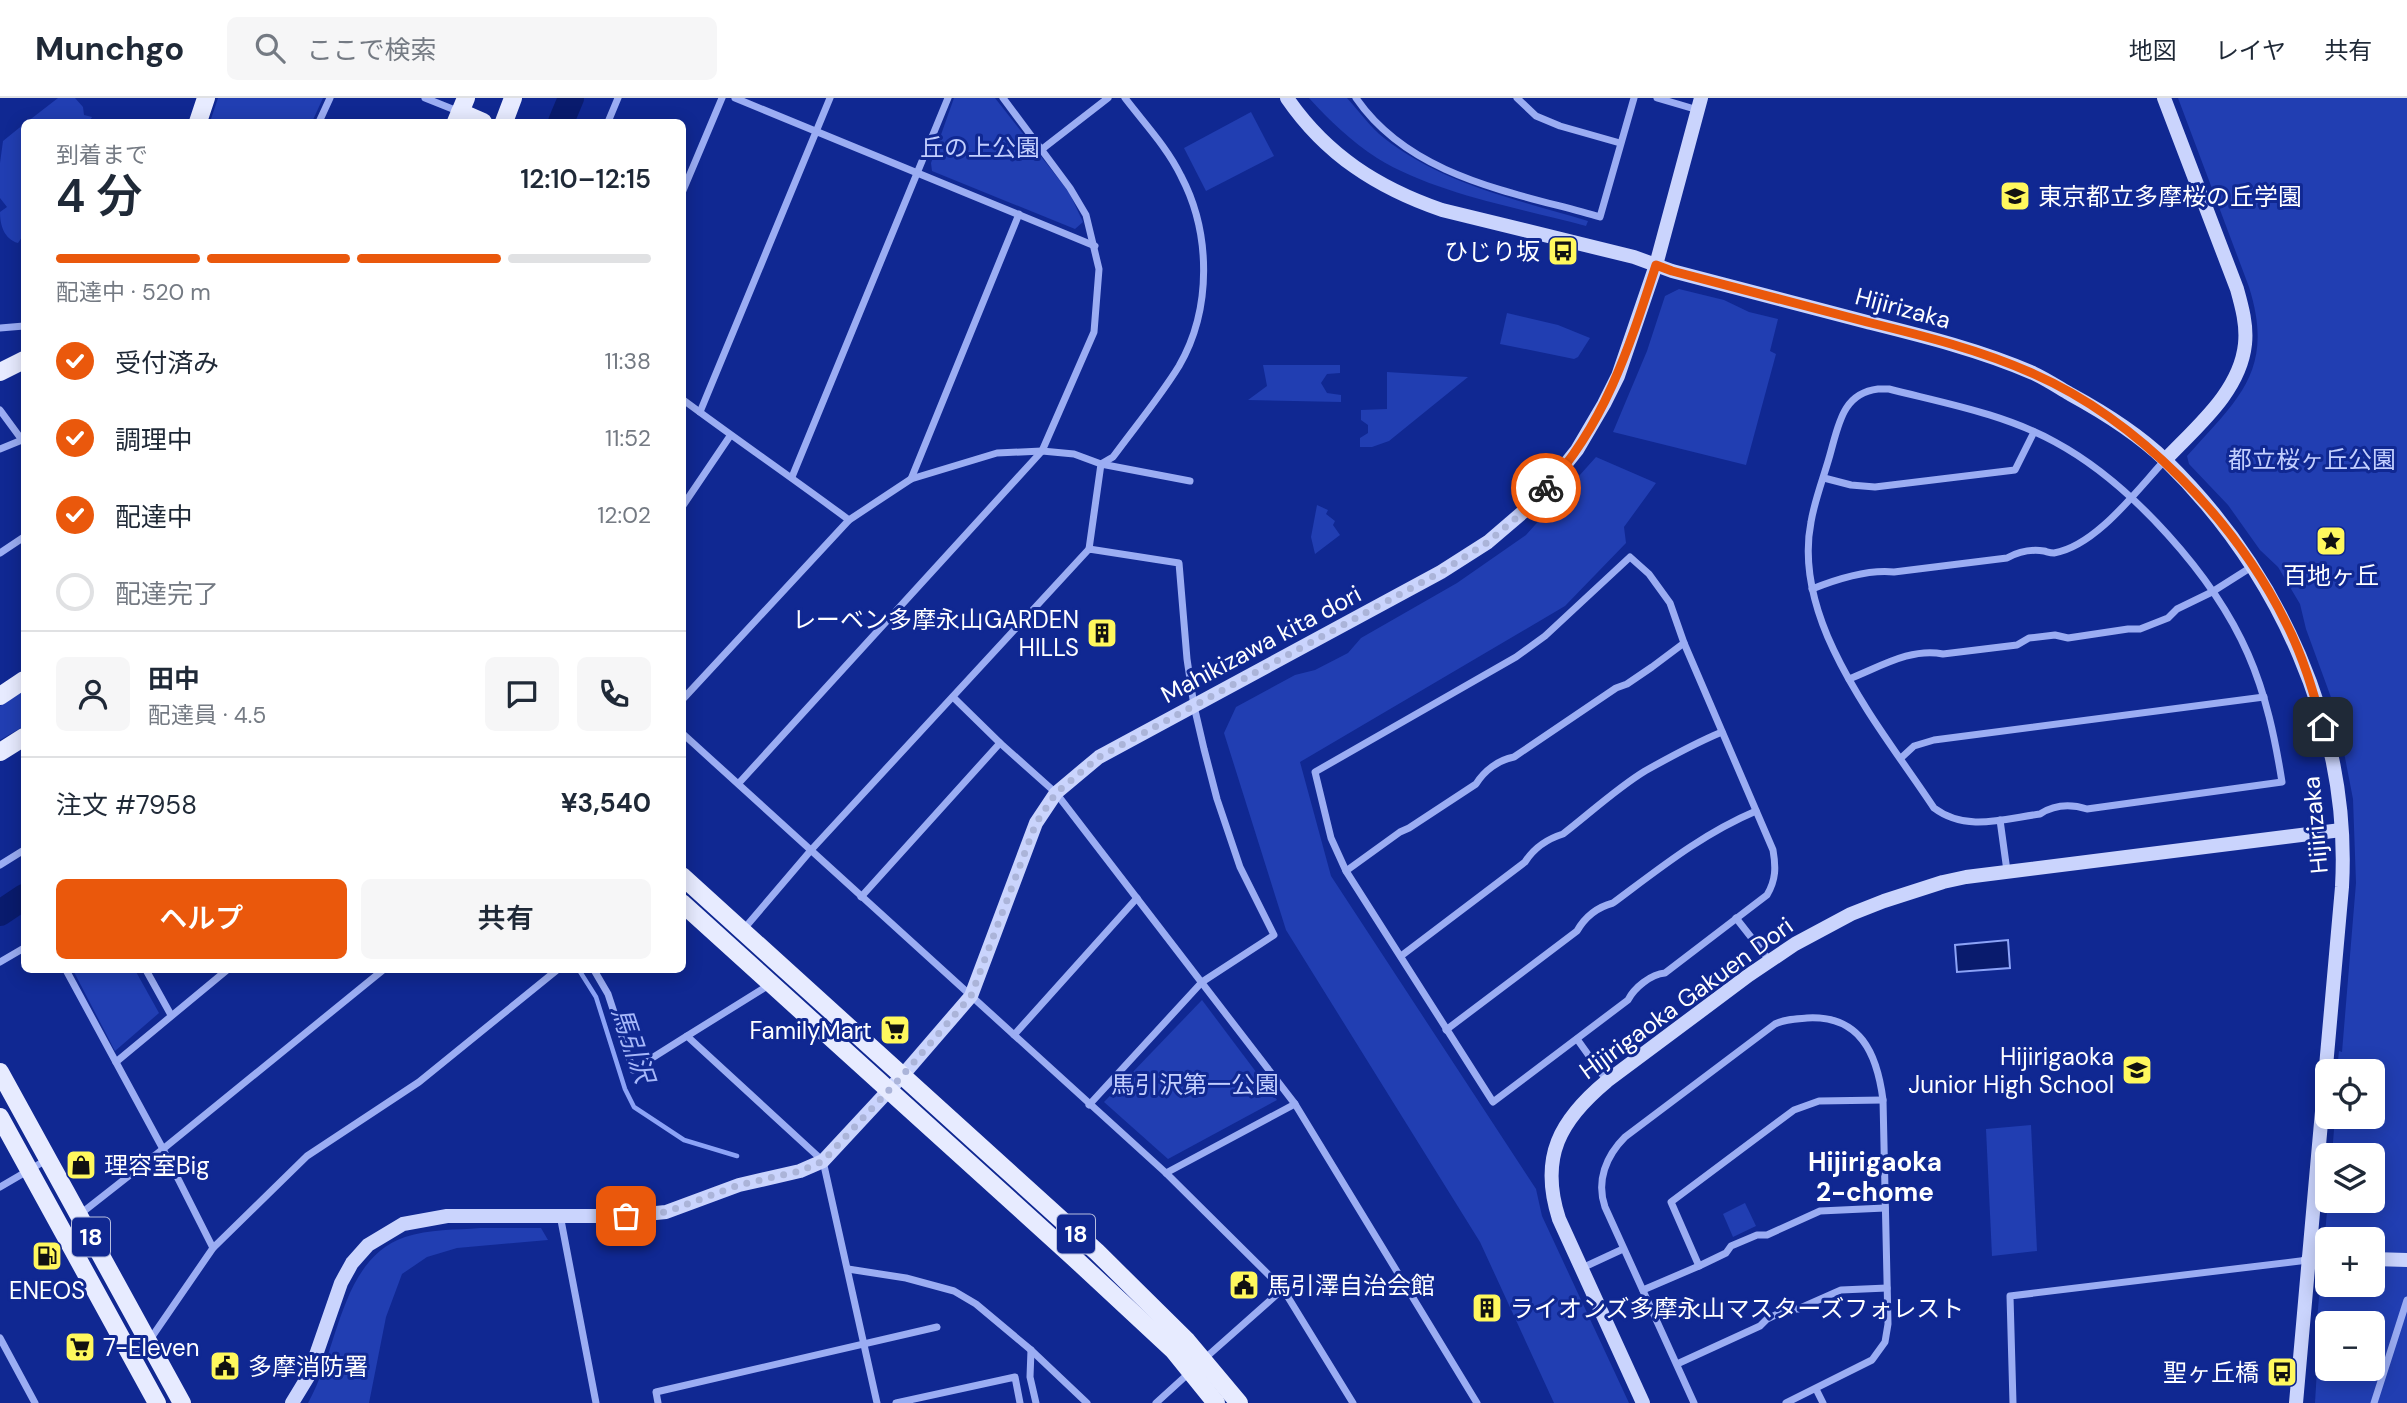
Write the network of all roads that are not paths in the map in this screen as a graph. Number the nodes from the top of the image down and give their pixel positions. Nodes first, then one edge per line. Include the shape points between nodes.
1 (205, 98) edge
2 (330, 98) edge
3 (425, 98) edge
4 (513, 98) edge
5 (618, 98) edge
6 (722, 98) edge
7 (735, 98) edge
8 (830, 98) edge
9 (948, 98) edge
10 (1003, 98) edge
11 (1108, 98) edge
12 (1125, 98) edge
13 (1287, 98) edge
14 (1356, 98) edge
15 (1517, 98) edge
16 (1634, 98) edge
17 (1657, 98) edge
18 (2164, 98) edge
19 (1700, 104) edge
20 (461, 111) edge
21 (199, 119) edge
22 (320, 119) edge
23 (477, 119) edge
24 (504, 119) edge
25 (609, 119) edge
26 (816, 131) junction
27 (1620, 143) junction
28 (1041, 150) junction
29 (917, 173) junction
30 (686, 184) edge
31 (1019, 215) junction
32 (1095, 246) junction
33 (1656, 265) junction
34 (21, 326) edge
35 (0, 328) edge
36 (21, 362) edge
37 (0, 372) edge
38 (686, 402) edge
39 (0, 410) edge
40 (700, 412) junction
41 (2034, 432) junction
42 (730, 436) junction
43 (21, 437) edge
44 (21, 441) edge
45 (0, 449) edge
46 (1042, 452) junction
47 (2165, 460) junction
48 (1101, 464) junction
49 (792, 478) junction
50 (1824, 478) junction
51 (911, 479) junction
52 (1191, 481) dead end
53 (2130, 498) junction
54 (686, 501) edge
55 (849, 520) junction
56 (21, 539) edge
57 (1089, 549) junction
58 (0, 553) edge
59 (2253, 566) junction
60 (1812, 589) junction
61 (2212, 592) junction
62 (1684, 643) junction
63 (1849, 679) junction
64 (21, 682) edge
65 (0, 696) edge
66 (686, 696) edge
67 (2264, 697) junction
68 (954, 698) junction
69 (1194, 706) junction
70 (1722, 732) junction
71 (686, 737) edge
72 (21, 739) edge
73 (1000, 743) junction
74 (0, 752) edge
75 (1901, 758) junction
76 (739, 783) junction
77 (1056, 793) junction
78 (1756, 811) junction
79 (2000, 820) junction
80 (2342, 830) junction
81 (812, 849) junction
82 (21, 852) edge
83 (0, 865) edge
84 (1346, 871) junction
85 (2007, 871) junction
86 (686, 880) edge
87 (861, 897) junction
88 (1137, 898) junction
89 (686, 907) edge
90 (1736, 919) junction
91 (742, 930) junction
92 (21, 950) edge
93 (1401, 957) junction
94 (1769, 960) junction
95 (0, 962) edge
96 (68, 973) edge
97 (148, 973) edge
98 (224, 973) edge
99 (379, 973) edge
100 (554, 973) edge
101 (596, 973) edge
102 (1202, 982) junction
103 (771, 984) junction
104 (971, 996) junction
105 (171, 1016) junction
106 (1446, 1030) junction
107 (1014, 1035) junction
108 (687, 1036) junction
109 (1577, 1039) junction
110 (116, 1062) junction
111 (0, 1072) edge
112 (902, 1076) junction
113 (1607, 1081) junction
114 (889, 1090) junction
115 (1883, 1100) junction
116 (1295, 1104) junction
117 (1089, 1105) junction
118 (0, 1117) edge
119 (163, 1149) junction
120 (48, 1159) junction
121 (823, 1161) junction
122 (29, 1171) junction
123 (1167, 1173) junction
124 (0, 1188) edge
125 (1885, 1208) junction
126 (560, 1214) junction
127 (79, 1215) junction
128 (213, 1248) junction
129 (1623, 1249) junction
130 (2315, 1259) edge
131 (2385, 1259) edge
132 (2308, 1260) junction
133 (2407, 1260) edge
134 (1699, 1266) junction
135 (1582, 1268) junction
136 (848, 1269) junction
137 (1887, 1288) junction
138 (1283, 1289) junction
139 (1643, 1290) junction
140 (2407, 1300) edge
141 (937, 1327) dead end
142 (0, 1338) edge
143 (148, 1342) junction
144 (865, 1344) junction
145 (1031, 1350) junction
146 (1204, 1359) junction
147 (1677, 1364) junction
148 (1190, 1372) junction
149 (1816, 1389) junction
150 (35, 1403) edge
151 (157, 1403) edge
152 (182, 1403) edge
153 (292, 1403) edge
154 (596, 1403) edge
155 (658, 1403) edge
156 (877, 1403) edge
157 (896, 1403) edge
158 (1020, 1403) edge
159 (1036, 1403) edge
160 (1087, 1403) edge
161 (1156, 1403) edge
162 (1216, 1403) edge
163 (1239, 1403) edge
164 (1353, 1403) edge
165 (1477, 1403) edge
166 (1643, 1403) edge
167 (1694, 1403) edge
168 (1786, 1403) edge
169 (1823, 1403) edge
170 (2013, 1403) edge
171 (2295, 1403) edge
172 (2374, 1403) edge

1 - 21 main road
2 - 22 street
3 - 20 street
4 - 24 main road
5 - 25 street
6 - 30 street
7 - 26 street
8 - 26 street
9 - 29 street
10 - 28 street
11 - 28 street
12 - 48 street via 1167,152 1191,197 1202,236 1204,281 1196,323 1179,365 1113,457
13 - 33 street, Hijirizaka via 1323,142 1378,184 1442,210
14 - 27 street via 1388,134 1437,166 1600,217
15 - 27 street via 1536,116
16 - 27 street
17 - 19 street
18 - 47 street via 2237,289 2245,343 2231,385
19 - 33 street, Mahikizawa kita dori
20 - 23 main road
26 - 29 street
26 - 40 street
28 - 32 street via 1076,197
29 - 31 street
29 - 49 street
31 - 32 street
31 - 51 street
32 - 46 street via 1099,269 1094,332
33 - 47 street, Hijirizaka via 1992,357 2036,374 2096,408
33 - 69 street, Mahikizawa kita dori via 1604,404 1577,450 1523,512 1488,542 1441,572
34 - 35 street
36 - 37 main road
38 - 40 street
39 - 43 street
40 - 42 street
41 - 50 street via 2015,470 1875,487
41 - 50 street via 1889,389 1866,390 1843,411
41 - 53 street via 2086,461
42 - 49 street
42 - 54 street
44 - 45 street
46 - 48 street via 1074,454
46 - 51 street via 997,453
46 - 76 street
47 - 53 street
47 - 59 street, Hijirizaka
48 - 52 street
48 - 57 street
49 - 55 street
50 - 60 street via 1810,523
51 - 55 street
53 - 60 street via 2101,529 2052,553 2018,552 2007,558 1859,574
53 - 61 street via 2176,544
55 - 66 street
56 - 58 street
57 - 68 street
57 - 69 street via 1179,563
59 - 61 street
59 - 80 street, Hijirizaka via 2286,622 2309,678 2330,752
60 - 63 street
61 - 63 street via 2140,629 1933,652 1900,658
61 - 67 street via 2249,656
62 - 70 street
62 - 84 street via 1514,757 1504,759 1476,784
62 - 84 street via 1670,603 1630,557 1562,622 1516,657 1315,772 1331,838
63 - 75 street
64 - 65 main road
67 - 75 street via 1934,740 1914,746
67 - 79 street via 2282,782 2087,809 2049,808 2040,814
68 - 73 street
68 - 81 street
69 - 77 street, Mahikizawa kita dori via 1099,757
69 - 102 street via 1240,867 1274,935
70 - 78 street
70 - 93 street via 1644,772 1532,852
71 - 76 street
72 - 74 main road
73 - 77 street
73 - 87 street
75 - 79 street via 1934,808 1944,815 1964,822
76 - 81 street
77 - 88 street
77 - 104 street, Mahikizawa kita dori via 1028,841
78 - 90 street via 1773,850 1774,879 1767,895
78 - 106 street via 1722,825 1614,903 1602,906 1577,931
79 - 85 street
80 - 85 street, Hijirigaoka Gakuen Dori
80 - 132 street, Hijirizaka via 2342,887
81 - 87 street
81 - 91 street
82 - 83 street
84 - 93 street
85 - 94 street, Hijirigaoka Gakuen Dori via 1943,882 1884,901 1821,929
86 - 91 main road, 18
87 - 104 street
88 - 102 street
88 - 107 street
89 - 103 main road, 18
90 - 94 street
90 - 109 street via 1632,992 1629,1000
91 - 112 main road, 18
92 - 95 street
93 - 106 street
94 - 113 street, Hijirigaoka Gakuen Dori
96 - 110 street
97 - 105 street
98 - 105 street
99 - 119 street
100 - 128 street via 419,1082 307,1156
101 - 108 street via 608,994 633,1070
102 - 116 street
102 - 117 street
103 - 108 street
103 - 114 main road, 18
104 - 107 street
104 - 112 street, Mahikizawa kita dori
105 - 110 street
106 - 109 street via 1493,1102
107 - 117 street
108 - 121 street
109 - 113 street
110 - 119 street
111 - 120 main road, 18
112 - 114 street, Mahikizawa kita dori
112 - 146 main road, 18 via 1097,1252
113 - 135 street, Hijirigaoka Gakuen Dori via 1565,1124 1551,1168 1554,1206
114 - 121 street, Mahikizawa kita dori
114 - 148 main road, 18 via 1174,1351
115 - 125 street
115 - 129 street via 1866,1044 1850,1027 1816,1018 1774,1024 1625,1137 1612,1152 1602,1175 1602,1196
115 - 134 street via 1819,1101 1794,1110 1671,1202
116 - 123 street
116 - 165 street
117 - 123 street
118 - 122 main road, 18
119 - 127 street
119 - 128 street
120 - 122 street
120 - 127 main road, 18
121 - 126 street via 666,1212
121 - 136 street
122 - 124 street
122 - 151 main road, 18
123 - 138 street
125 - 134 street via 1820,1211 1731,1246
125 - 137 street
126 - 153 street via 447,1216 403,1224 368,1245 341,1283 309,1376
126 - 154 street
127 - 143 main road, 18
128 - 143 street
129 - 135 street
129 - 139 street
130 - 132 street
131 - 133 street
132 - 170 street via 2010,1296
132 - 171 street, Hijirizaka
134 - 139 street
135 - 166 street, Hijirigaoka Gakuen Dori
136 - 144 street
136 - 145 street via 954,1291
137 - 147 street via 1829,1294 1788,1309
137 - 149 street via 1888,1324 1879,1353
138 - 146 street
138 - 164 street
139 - 147 street
140 - 172 street
141 - 144 street
142 - 150 street
143 - 152 main road, 18
144 - 155 street via 656,1392
144 - 156 street
145 - 159 street via 1030,1377
145 - 160 street
146 - 148 street
146 - 163 main road, 18
147 - 167 street
148 - 161 street
148 - 162 main road, 18
149 - 168 street
149 - 169 street
157 - 158 street via 1015,1377

